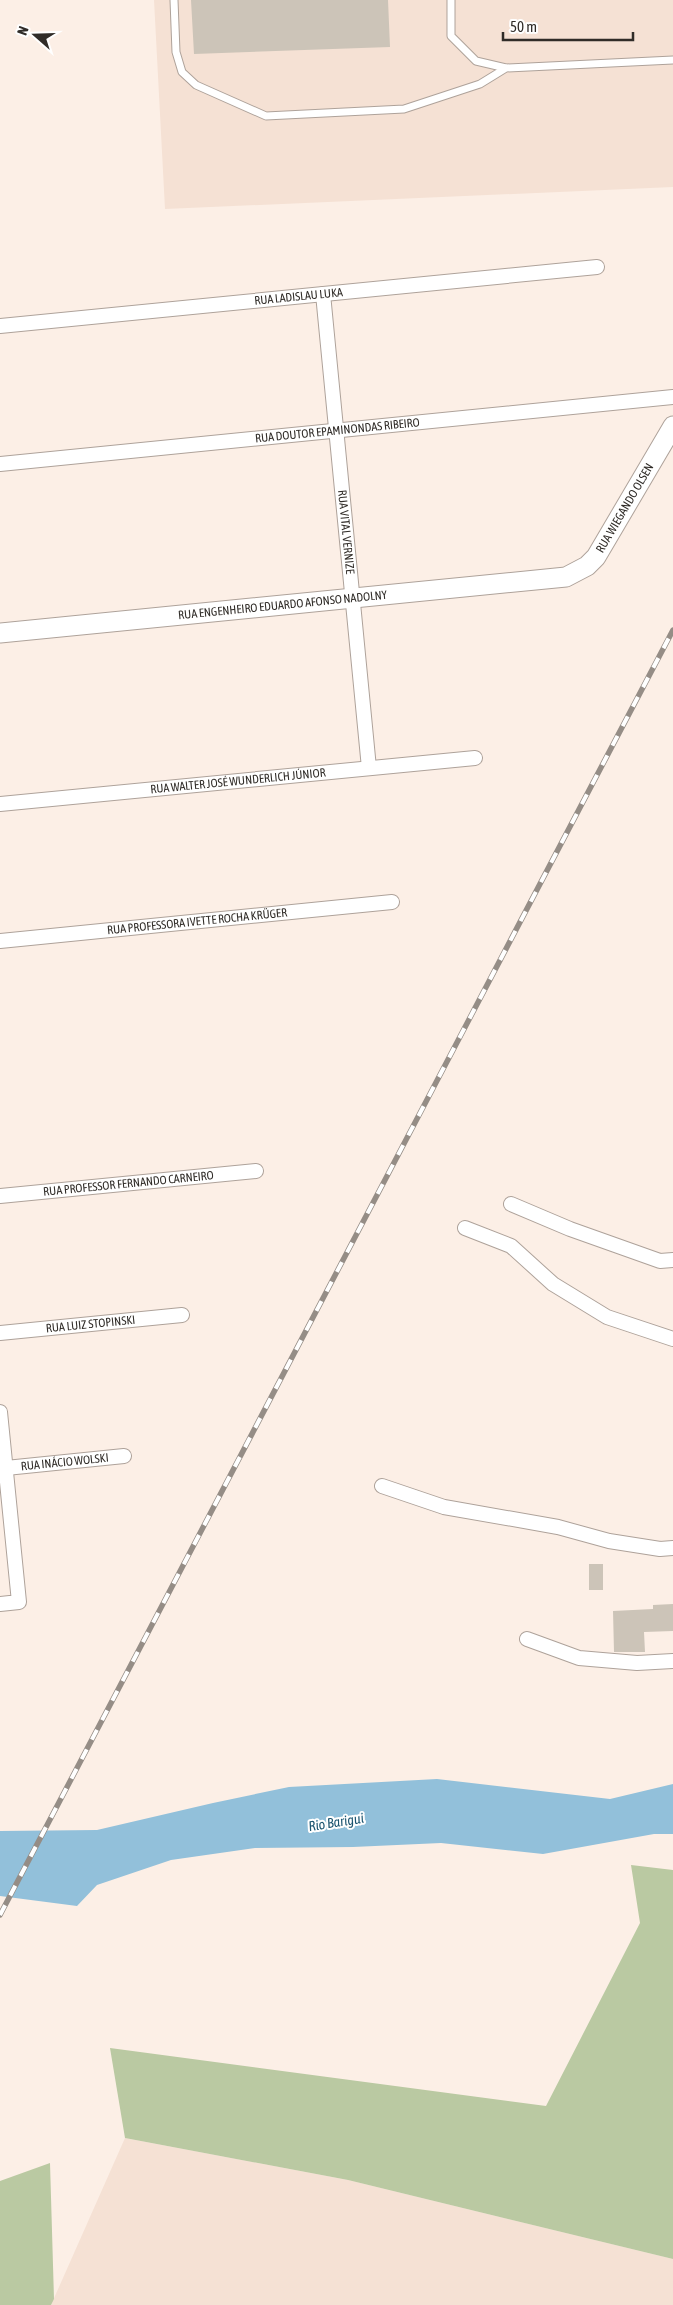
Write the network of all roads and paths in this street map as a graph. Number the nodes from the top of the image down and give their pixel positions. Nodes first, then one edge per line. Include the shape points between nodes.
1 (174, 0) edge
2 (451, 0) edge
3 (673, 60) edge
4 (506, 68) junction
5 (598, 267) dead end
6 (323, 294) junction
7 (0, 326) edge
8 (673, 397) edge
9 (673, 426) edge
10 (336, 430) junction
11 (0, 464) edge
12 (566, 577) joint
13 (352, 598) junction
14 (0, 633) edge
15 (475, 758) dead end
16 (369, 768) junction
17 (0, 804) edge
18 (392, 902) dead end
19 (0, 940) edge
20 (256, 1170) dead end
21 (0, 1196) edge
22 (511, 1204) dead end
23 (465, 1228) dead end
24 (673, 1260) edge
25 (182, 1315) dead end
26 (0, 1333) edge
27 (673, 1339) edge
28 (0, 1412) edge
29 (124, 1456) dead end
30 (6, 1468) junction
31 (382, 1486) dead end
32 (673, 1548) edge
33 (0, 1604) edge
34 (527, 1639) dead end
35 (673, 1660) edge

1 - 4 lane via 176,52 182,72 196,85 266,116 404,110 480,84
2 - 4 lane via 451,36 476,61
3 - 4 lane
5 - 6 street, RUA LADISLAU LUKA
6 - 7 street, RUA LADISLAU LUKA
6 - 10 street, RUA VITAL VERNIZE
8 - 10 street, RUA DOUTOR EPAMINONDAS RIBEIRO
9 - 12 street, RUA WIEGANDO OLSEN via 596,557
10 - 11 street, RUA DOUTOR EPAMINONDAS RIBEIRO
10 - 13 street, RUA VITAL VERNIZE
12 - 13 street, RUA ENGENHEIRO EDUARDO AFONSO NADOLNY
13 - 14 street, RUA ENGENHEIRO EDUARDO AFONSO NADOLNY
13 - 16 street, RUA VITAL VERNIZE
15 - 16 street, RUA WALTER JOSÉ WUNDERLICH JÚNIOR
16 - 17 street, RUA WALTER JOSÉ WUNDERLICH JÚNIOR
18 - 19 street, RUA PROFESSORA IVETTE ROCHA KRÜGER
20 - 21 street, RUA PROFESSOR FERNANDO CARNEIRO
22 - 24 street via 660,1261
23 - 27 street via 511,1246 553,1284 607,1317
25 - 26 street, RUA LUIZ STOPINSKI
28 - 30 street
29 - 30 street, RUA INÁCIO WOLSKI
30 - 33 street via 19,1602
31 - 32 street via 444,1507 558,1526 609,1541
34 - 35 street via 579,1658 637,1663

